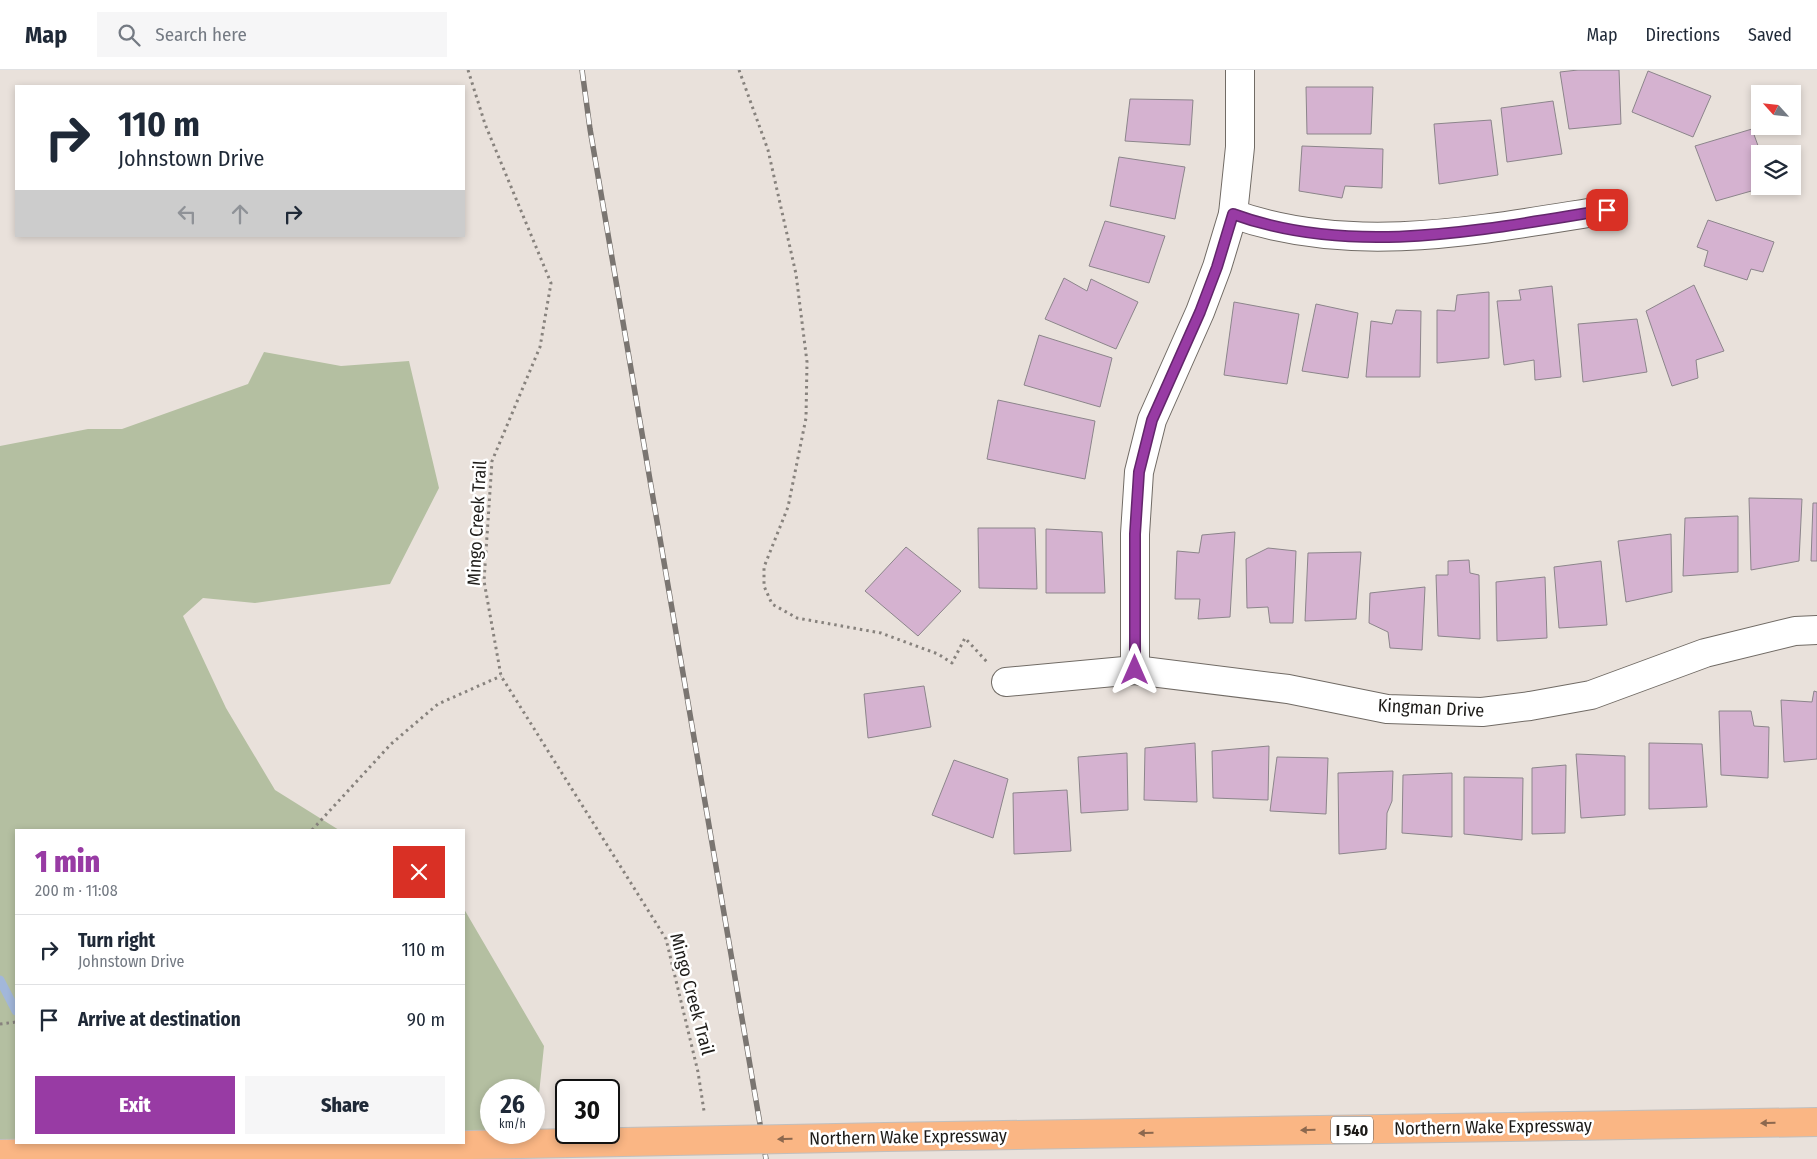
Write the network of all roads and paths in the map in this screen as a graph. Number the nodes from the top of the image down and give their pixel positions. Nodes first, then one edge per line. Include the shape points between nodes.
1 (468, 70) edge
2 (739, 70) edge
3 (1240, 70) edge
4 (1607, 210) dead end
5 (1233, 214) junction
6 (1817, 630) edge
7 (1135, 670) junction
8 (501, 676) junction
9 (1006, 682) joint
10 (313, 829) edge
11 (15, 1022) edge
12 (0, 1024) edge
13 (706, 1120) dead end
14 (1817, 1122) edge
15 (0, 1154) edge

1 - 8 path, Mingo Creek Trail via 484,124 551,283 540,347 492,461 484,581
2 - 9 path via 770,160 796,274 808,362 806,418 801,445 788,507 764,567 764,586 772,604 797,618 881,633 938,654 952,663 964,638
3 - 5 street via 1240,147
4 - 5 street via 1466,232 1372,238 1304,232 1261,224
5 - 7 street via 1204,303 1152,420 1139,472 1135,534
6 - 7 street, Kingman Drive via 1795,631 1705,653 1591,695 1482,712 1388,709 1288,689
7 - 9 street, Kingman Drive
8 - 10 path via 438,704 391,744
8 - 13 path, Mingo Creek Trail via 666,939 698,1072
11 - 12 path
14 -> 15 highway, Northern Wake Expressway / I 540, bridge

